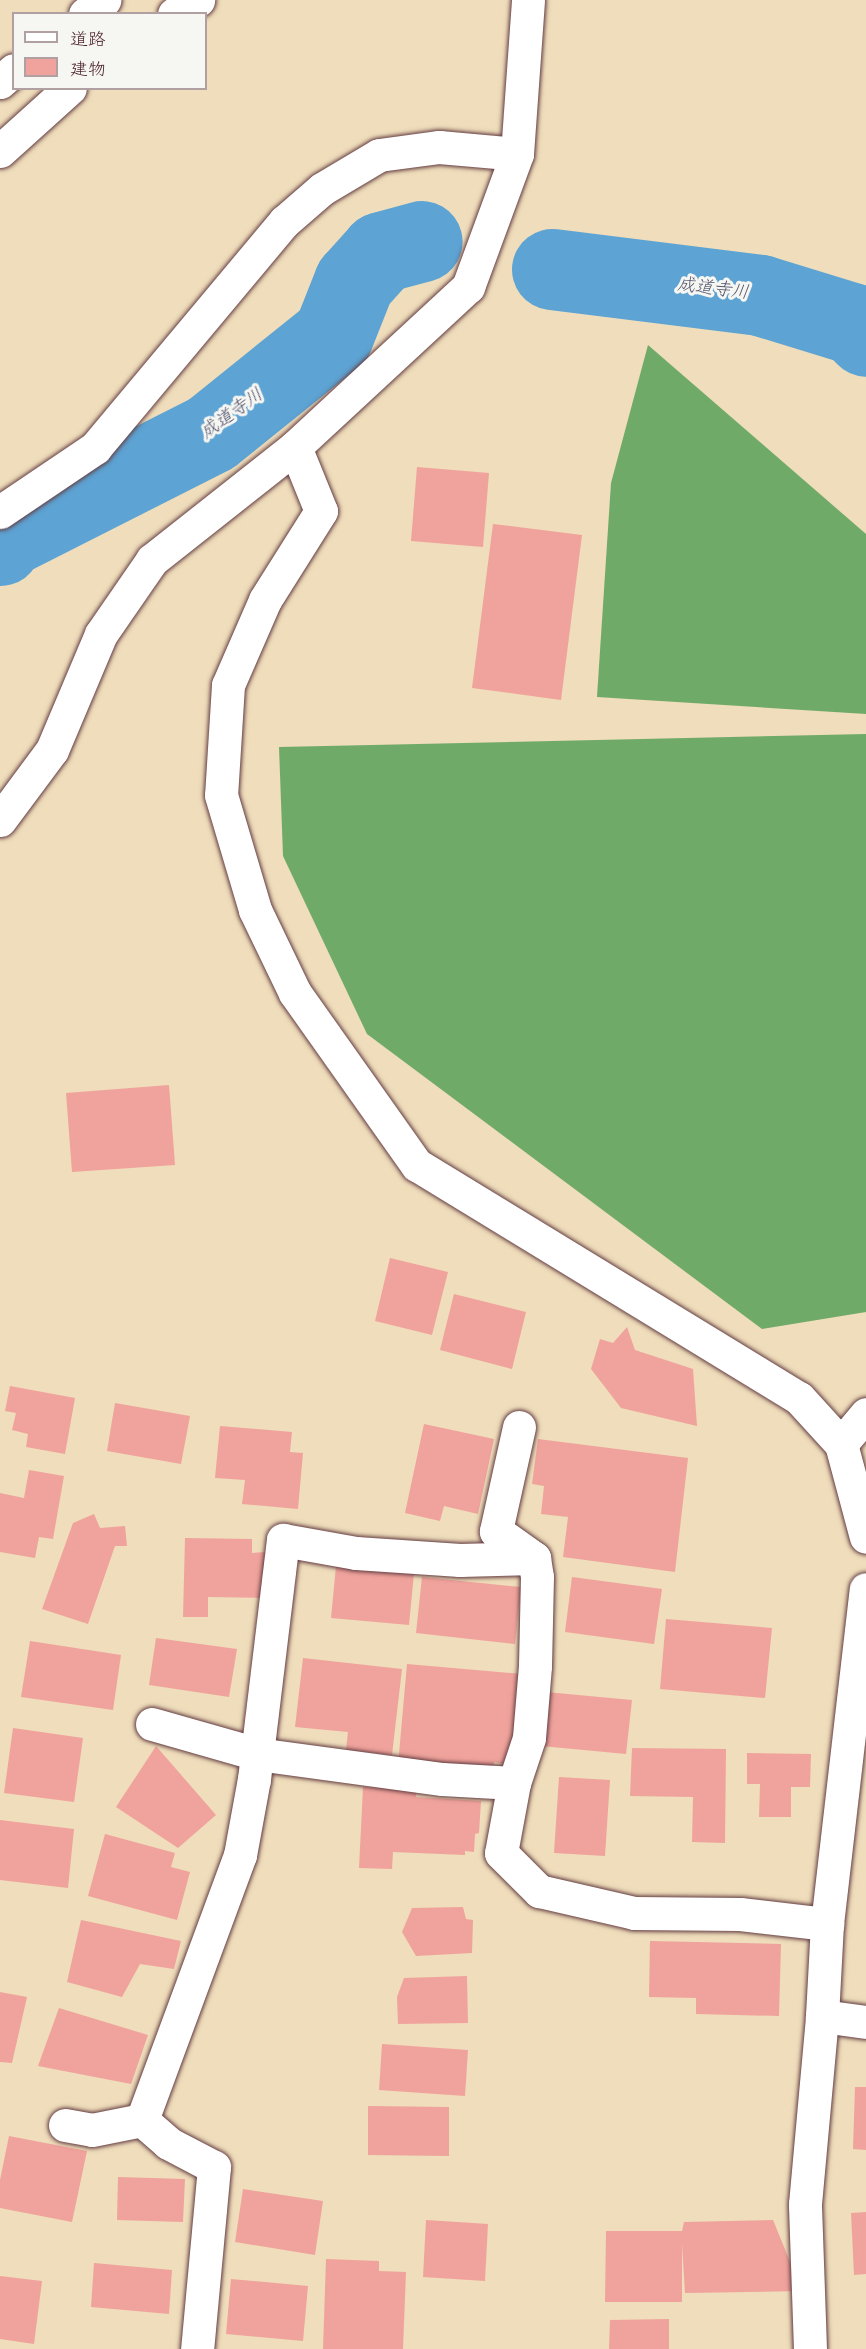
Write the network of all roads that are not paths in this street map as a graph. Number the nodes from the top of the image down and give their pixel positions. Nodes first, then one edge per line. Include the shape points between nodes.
1 (104, 0) edge
2 (198, 0) edge
3 (528, 0) edge
4 (88, 12) edge
5 (177, 12) edge
6 (12, 72) edge
7 (0, 82) edge
8 (68, 90) edge
9 (0, 151) edge
10 (517, 154) junction
11 (295, 447) junction
12 (0, 512) edge
13 (0, 820) edge
14 (866, 1414) edge
15 (519, 1427) dead end
16 (841, 1444) junction
17 (866, 1537) edge
18 (534, 1558) junction
19 (866, 1588) edge
20 (152, 1724) dead end
21 (257, 1754) junction
22 (514, 1784) junction
23 (827, 1924) junction
24 (822, 2016) junction
25 (866, 2022) edge
26 (142, 2120) junction
27 (65, 2125) dead end
28 (197, 2349) edge
29 (810, 2349) edge

1 - 4 main road
2 - 5 main road
3 - 10 main road
6 - 7 main road
8 - 9 main road
10 - 11 main road via 468,287
10 - 12 main road via 439,147 380,155 322,189 284,222 95,448
11 - 13 main road via 152,560 101,634 52,750
11 - 16 main road via 321,511 265,600 228,685 221,795 255,910 295,993 417,1165 799,1398
14 - 16 main road
15 - 18 main road via 496,1531
16 - 17 main road
18 - 21 main road via 460,1560 379,1554 283,1539
18 - 22 main road via 536,1632 529,1738
19 - 23 main road
20 - 21 main road
21 - 22 main road via 442,1779
21 - 26 main road via 240,1855
22 - 23 main road via 501,1853 539,1891 634,1913 740,1914
23 - 24 main road
24 - 25 main road
24 - 29 main road via 805,2204
26 - 27 main road via 92,2130
26 - 28 main road via 168,2144 214,2167

